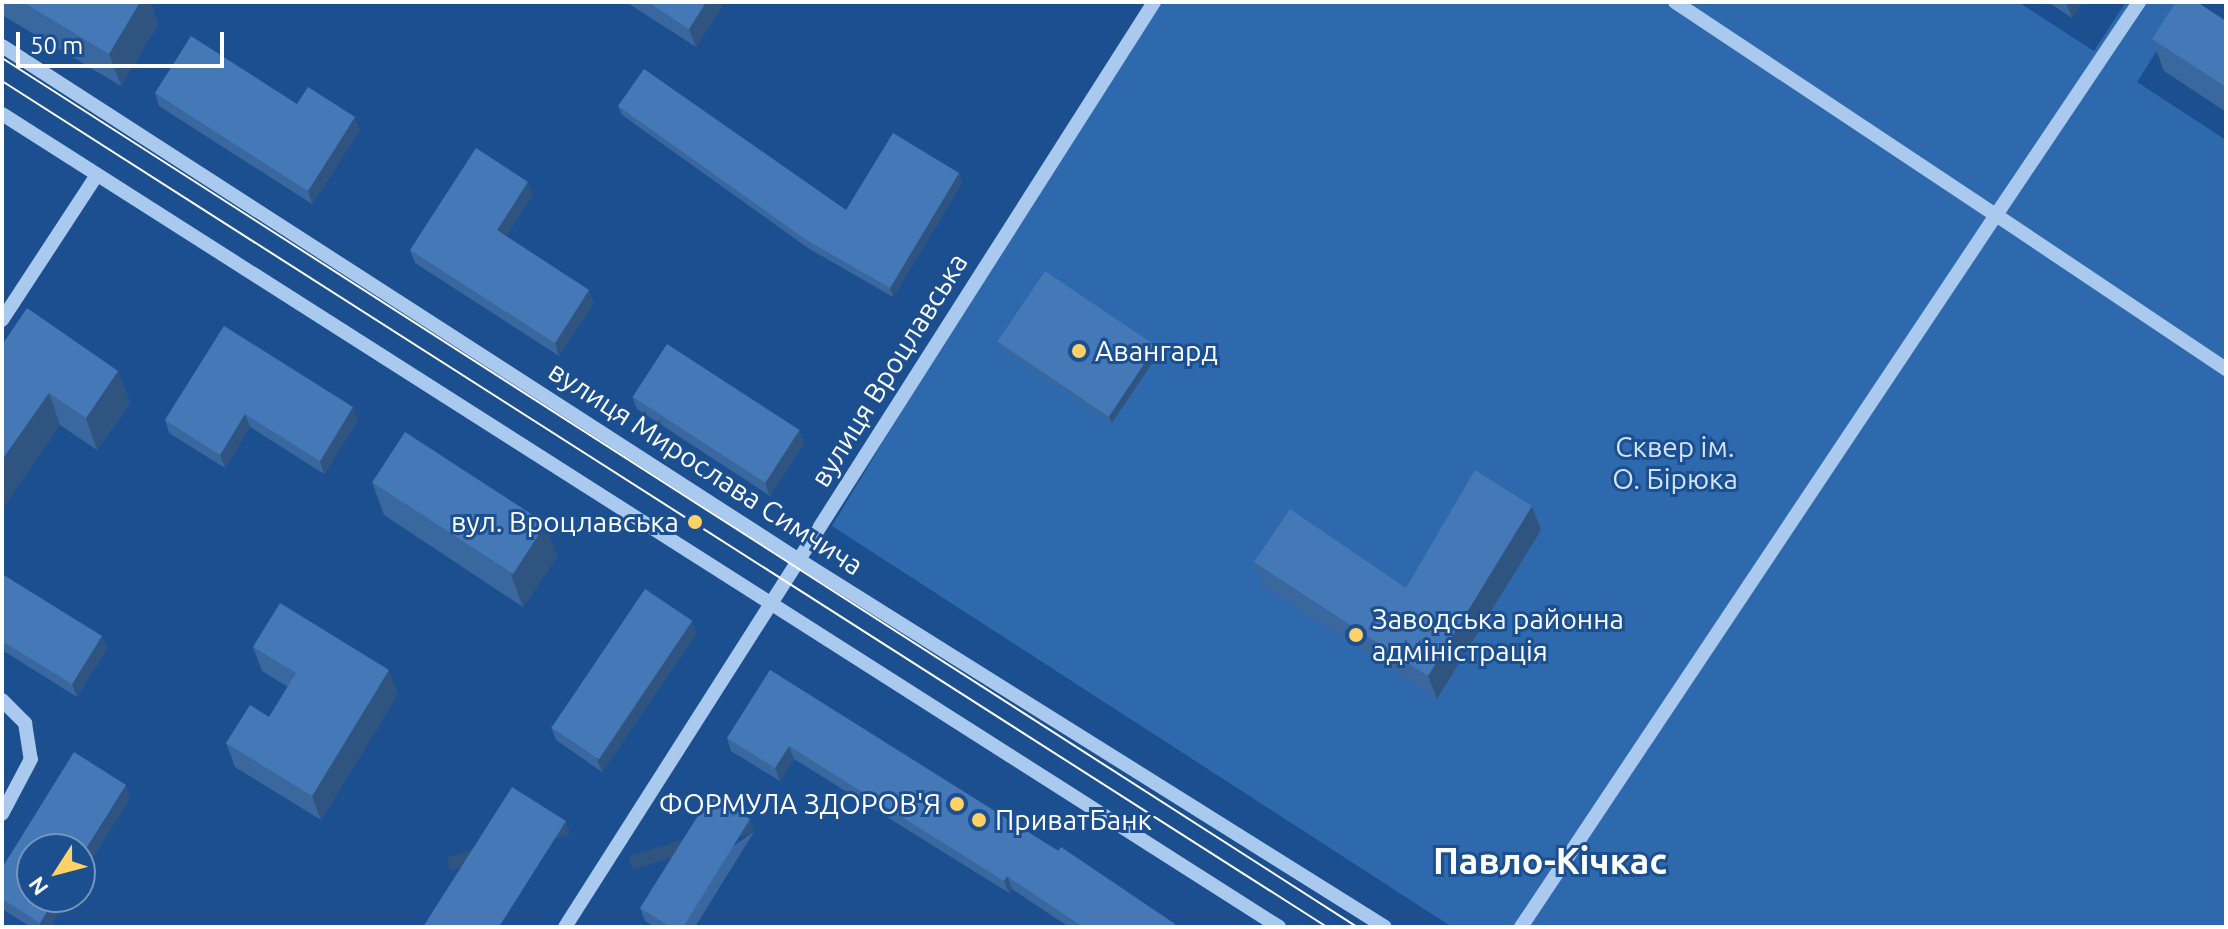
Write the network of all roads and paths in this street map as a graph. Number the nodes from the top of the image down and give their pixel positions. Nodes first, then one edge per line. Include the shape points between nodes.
1 (1154, 2) edge
2 (1675, 2) edge
3 (2139, 2) edge
4 (2, 46) edge
5 (2, 114) edge
6 (97, 175) junction
7 (1996, 215) junction
8 (2, 320) edge
9 (2226, 369) edge
10 (799, 560) junction
11 (771, 605) junction
12 (2, 700) edge
13 (2, 814) edge
14 (1271, 925) edge
15 (565, 927) edge
16 (1385, 927) edge
17 (1521, 927) edge

1 - 10 street, вулиця Вроцлавська
2 - 7 street
3 - 7 street
4 - 10 street, вулиця Мирослава Симчича
5 - 6 street
6 - 8 street
6 - 11 street
7 - 9 street
7 - 17 street
10 - 11 street, вулиця Вроцлавська
10 - 16 street, вулиця Мирослава Симчича
11 - 14 street
11 - 15 street, вулиця Вроцлавська
12 - 13 street via 25,723 31,759

